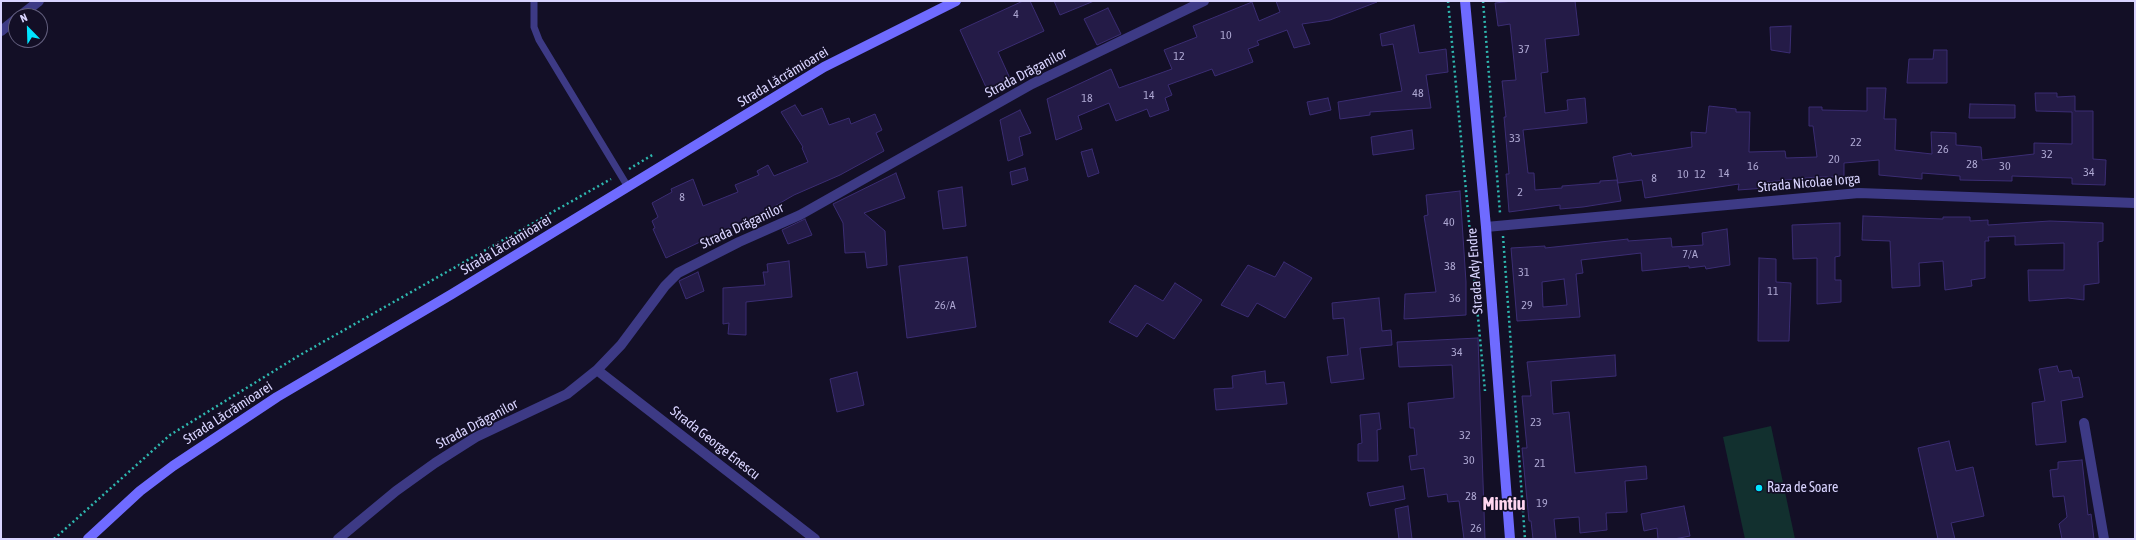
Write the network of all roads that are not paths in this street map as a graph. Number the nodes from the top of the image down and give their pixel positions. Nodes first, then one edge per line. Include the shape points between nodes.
1 (39, 1) edge
2 (534, 1) edge
3 (956, 1) edge
4 (1204, 1) edge
5 (1465, 1) edge
6 (30, 8) edge
7 (628, 187) junction
8 (2135, 203) edge
9 (1486, 227) junction
10 (597, 370) junction
11 (2084, 423) dead end
12 (88, 539) edge
13 (338, 539) edge
14 (815, 539) edge
15 (1510, 539) edge
16 (2104, 539) edge

1 - 6 street
2 - 7 lane via 534,27 539,40
3 - 7 main road, Strada Lăcrămioarei via 824,67
4 - 10 street, Strada Drăganilor via 1032,84 800,215 678,273 665,286 621,345
5 - 9 main road, Strada Ady Endre
7 - 12 main road, Strada Lăcrămioarei via 277,397 173,466 140,491
8 - 9 street, Strada Nicolae Iorga via 1859,193
9 - 15 main road, Strada Ady Endre
10 - 13 street, Strada Drăganilor via 567,394 476,437 435,462
10 - 14 street, Strada George Enescu
11 - 16 street

